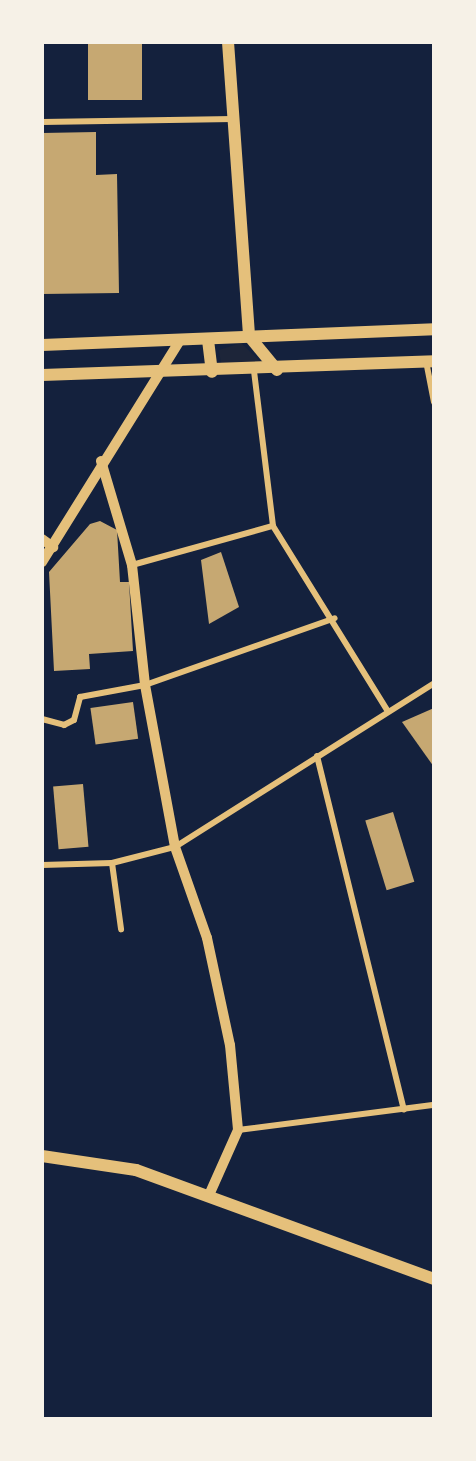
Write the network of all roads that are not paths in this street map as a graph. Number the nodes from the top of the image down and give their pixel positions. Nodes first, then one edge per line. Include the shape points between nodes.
1 (228, 42) edge
2 (233, 119) junction
3 (42, 122) edge
4 (434, 329) edge
5 (249, 336) junction
6 (208, 340) junction
7 (179, 342) junction
8 (42, 345) edge
9 (430, 361) edge
10 (277, 370) junction
11 (254, 371) junction
12 (212, 372) junction
13 (163, 373) junction
14 (42, 375) edge
15 (434, 402) edge
16 (101, 462) junction
17 (273, 525) junction
18 (42, 539) edge
19 (53, 547) junction
20 (42, 562) edge
21 (132, 565) junction
22 (335, 618) junction
23 (434, 683) edge
24 (145, 685) junction
25 (387, 710) junction
26 (42, 719) edge
27 (317, 756) junction
28 (175, 847) junction
29 (112, 863) junction
30 (42, 865) edge
31 (121, 929) dead end
32 (434, 1105) edge
33 (404, 1109) junction
34 (238, 1130) junction
35 (42, 1156) edge
36 (209, 1195) junction
37 (434, 1279) edge

1 - 2 main road
2 - 3 street
2 - 5 main road
4 - 5 main road
5 - 6 main road
5 - 10 main road
6 - 7 main road
6 - 12 main road
7 - 8 main road
7 - 13 street
9 - 10 main road
9 - 15 street
10 - 11 main road
11 - 12 main road
11 - 17 street
12 - 13 main road
13 - 14 main road
13 - 16 street
16 - 19 street
16 - 21 street
17 - 21 street
17 - 22 street via 306,586
18 - 19 street
19 - 20 street
21 - 24 street
22 - 24 street
22 - 25 street
23 - 25 street
24 - 26 street via 80,697 75,720 64,725
24 - 28 street
25 - 27 street
27 - 28 street
27 - 33 street
28 - 29 street
28 - 34 street via 218,982
29 - 30 street
29 - 31 street
32 - 33 street
33 - 34 street
34 - 36 street
35 - 36 main road via 136,1170
36 - 37 main road

